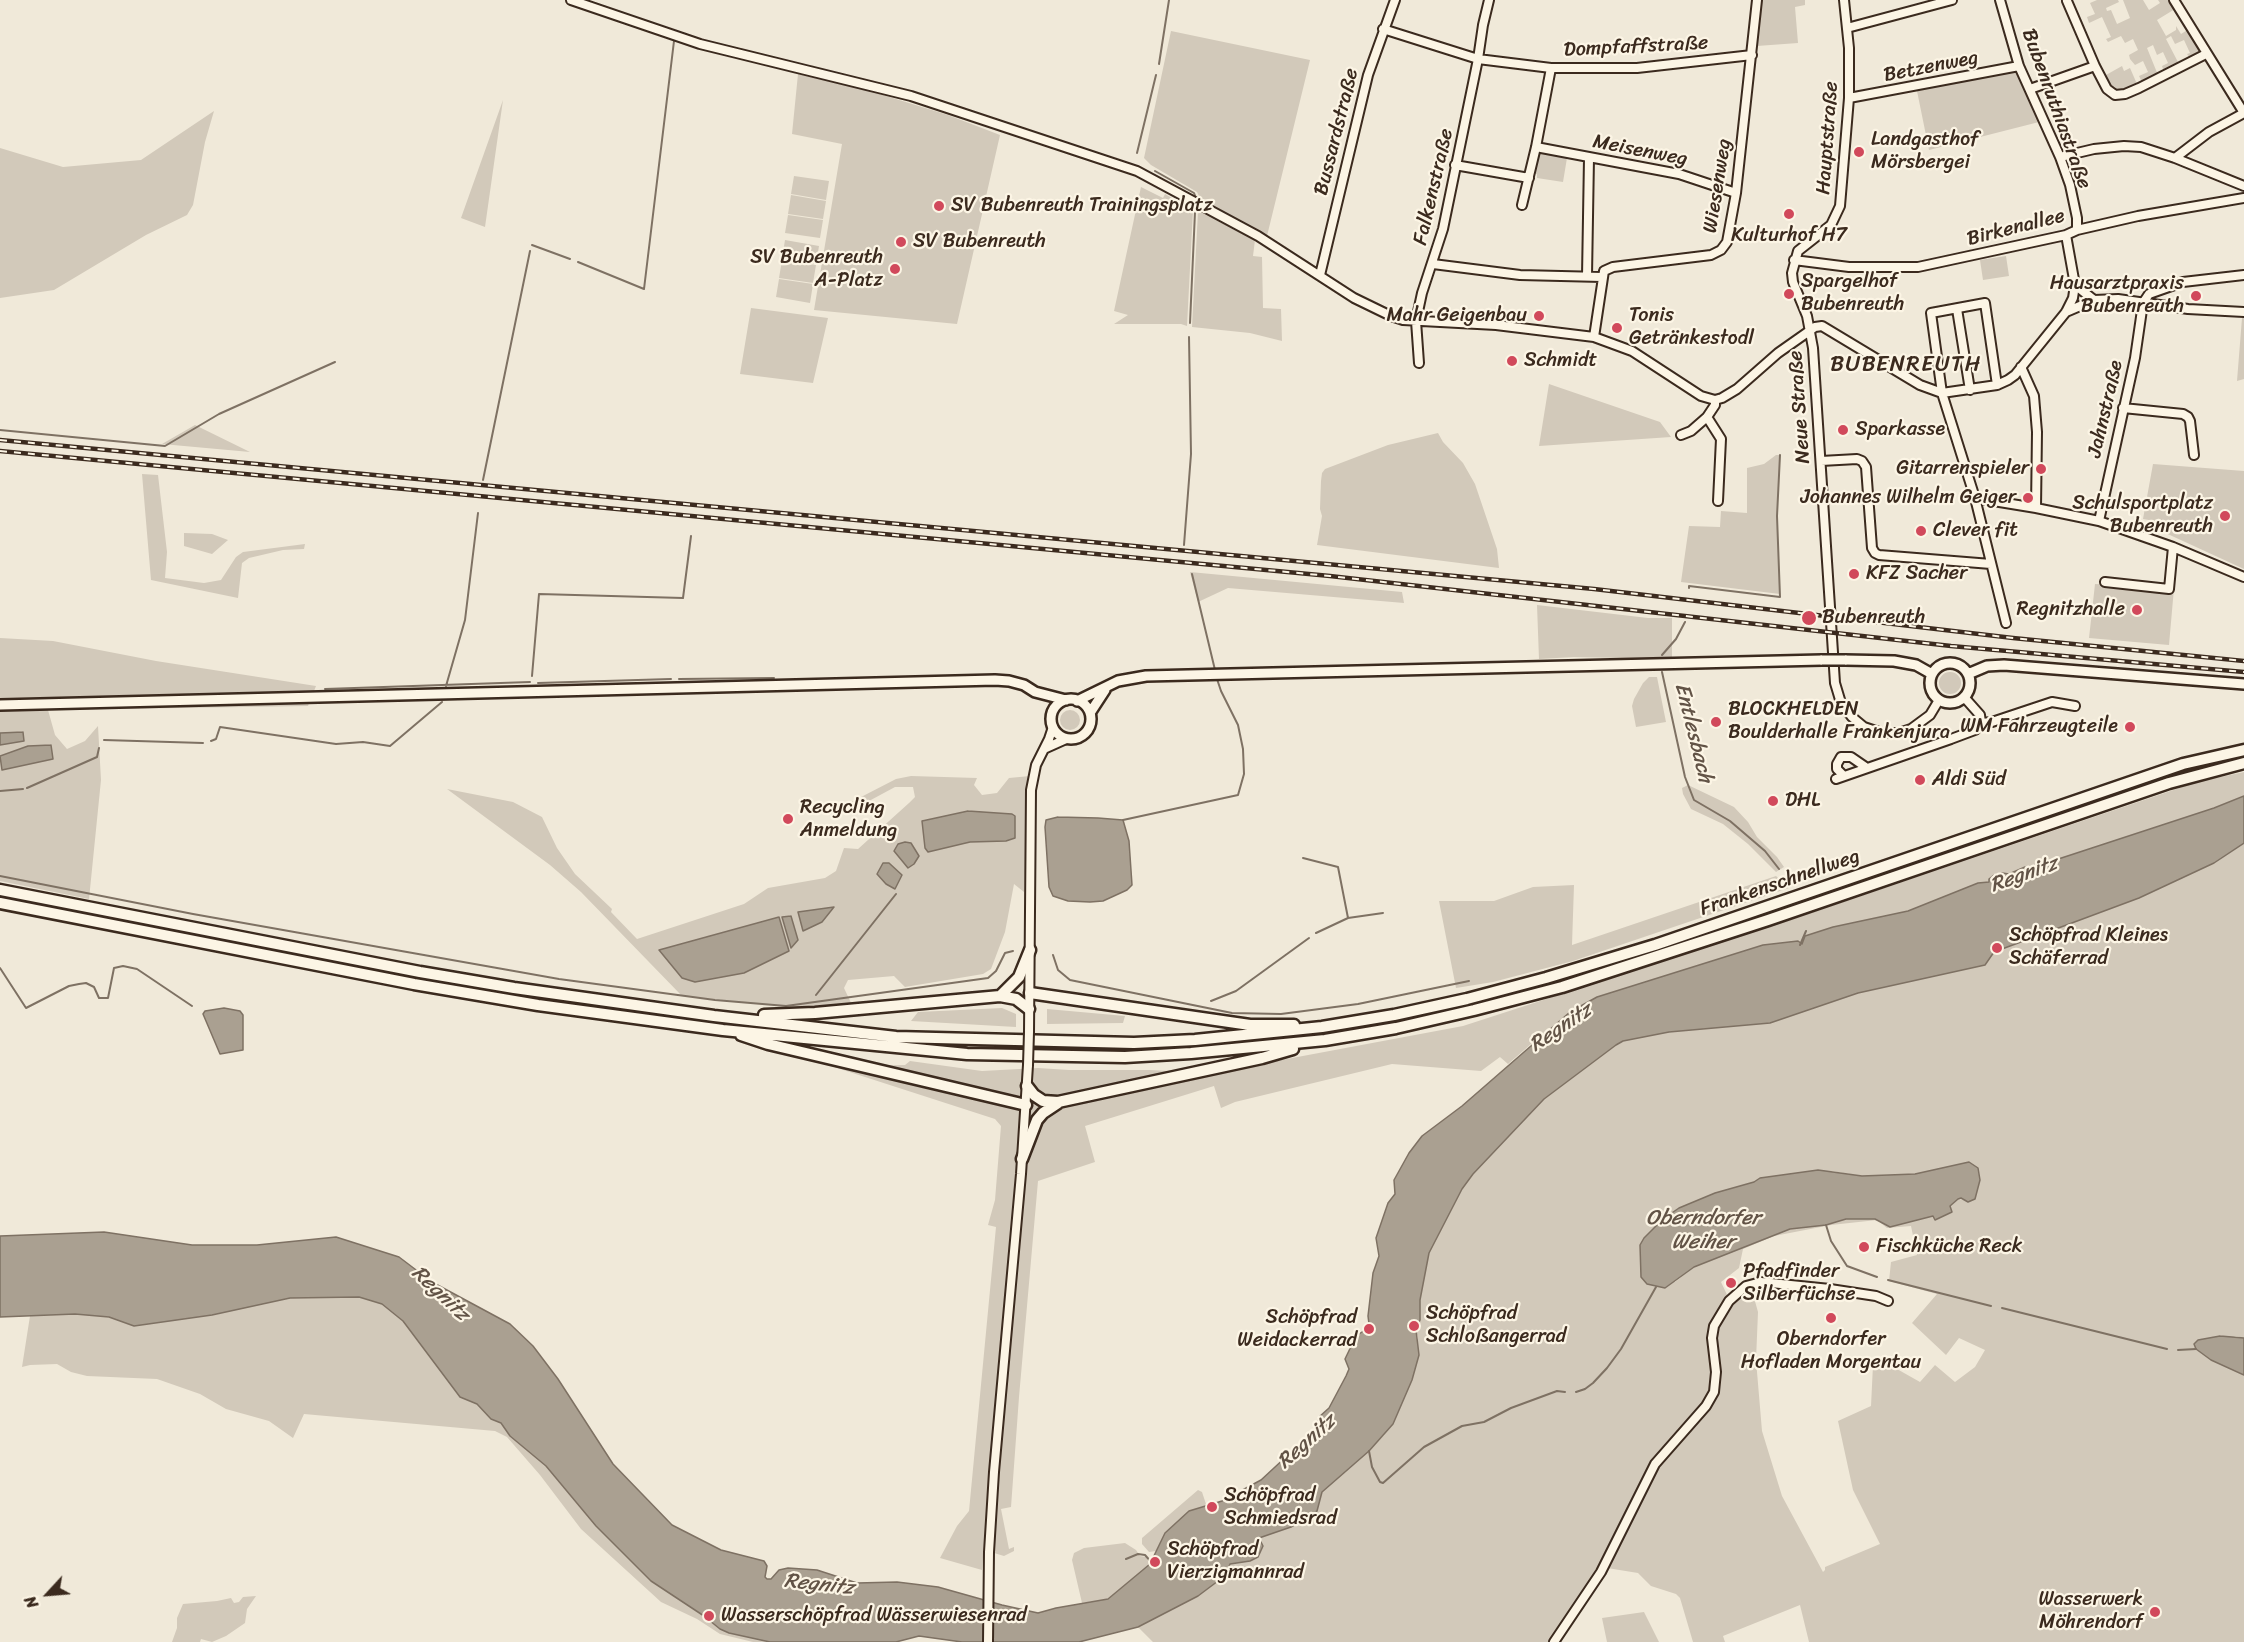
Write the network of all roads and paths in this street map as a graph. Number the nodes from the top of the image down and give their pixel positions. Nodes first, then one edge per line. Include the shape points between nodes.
1 (571, 0) edge
2 (1395, 0) edge
3 (1489, 0) edge
4 (1757, 0) edge
5 (1844, 0) edge
6 (1952, 0) edge
7 (2000, 0) edge
8 (2174, 0) edge
9 (2067, 1) edge
10 (1847, 28) junction
11 (1383, 29) junction
12 (2206, 54) junction
13 (1752, 55) junction
14 (1478, 59) junction
15 (2019, 66) junction
16 (2095, 66) junction
17 (1551, 68) junction
18 (2030, 89) junction
19 (1849, 98) junction
20 (2244, 113) edge
21 (1536, 147) junction
22 (2060, 157) junction
23 (1590, 158) junction
24 (2175, 158) junction
25 (1455, 165) junction
26 (1529, 178) junction
27 (2244, 186) edge
28 (1736, 193) junction
29 (2244, 198) edge
30 (1522, 205) dead end
31 (2077, 230) junction
32 (2066, 235) junction
33 (1794, 260) junction
34 (1433, 264) junction
35 (1320, 275) junction
36 (2244, 275) edge
37 (1587, 276) junction
38 (1602, 277) junction
39 (2075, 285) junction
40 (2094, 300) junction
41 (2143, 303) junction
42 (1957, 309) junction
43 (2066, 312) junction
44 (2244, 312) edge
45 (1416, 321) junction
46 (1810, 328) junction
47 (1594, 337) junction
48 (1419, 363) dead end
49 (2021, 367) junction
50 (1998, 385) junction
51 (1970, 390) junction
52 (1942, 393) junction
53 (1715, 400) junction
54 (2123, 408) junction
55 (1707, 417) junction
56 (1681, 435) dead end
57 (2194, 455) dead end
58 (1821, 461) junction
59 (1975, 498) junction
60 (1718, 501) dead end
61 (2036, 507) junction
62 (2099, 521) junction
63 (2173, 547) junction
64 (1991, 564) junction
65 (2244, 577) edge
66 (2105, 582) dead end
67 (2006, 623) dead end
68 (1932, 674) junction
69 (1968, 674) junction
70 (2244, 684) edge
71 (1108, 687) junction
72 (1035, 692) junction
73 (1964, 697) junction
74 (1066, 700) junction
75 (1939, 700) junction
76 (1077, 701) junction
77 (0, 705) edge
78 (2074, 706) dead end
79 (1090, 713) junction
80 (1052, 714) junction
81 (1981, 723) junction
82 (1053, 727) junction
83 (1066, 739) junction
84 (1045, 749) junction
85 (2244, 750) edge
86 (2244, 763) edge
87 (1867, 768) junction
88 (0, 890) edge
89 (0, 903) edge
90 (1030, 950) junction
91 (1030, 993) junction
92 (1000, 996) junction
93 (1029, 1009) junction
94 (714, 1016) junction
95 (1322, 1027) junction
96 (723, 1030) junction
97 (1325, 1040) junction
98 (1027, 1086) junction
99 (1058, 1102) junction
100 (1026, 1105) junction
101 (1022, 1159) junction
102 (1888, 1301) dead end
103 (988, 1642) edge
104 (1554, 1642) edge

1 - 35 street via 699,44 911,96 1137,171 1258,236
2 - 11 street, Bussardstraße
3 - 14 street, Falkenstraße
4 - 13 street, Wiesenweg
5 - 10 street, Hauptstraße
6 - 10 street
7 - 15 street, Bubenruthiastraße
8 - 12 street
9 - 16 street
10 - 19 street, Hauptstraße
11 - 14 street, Dompfaffstraße
11 - 35 street, Bussardstraße
12 - 16 street via 2121,95 2109,91
12 - 20 street
13 - 17 street, Dompfaffstraße via 1637,68
13 - 28 street, Wiesenweg
14 - 17 street, Dompfaffstraße
14 - 25 street, Falkenstraße
15 - 18 street, Bubenruthiastraße
15 - 19 street, Betzenweg
16 - 18 street
17 - 21 street
18 - 22 street, Bubenruthiastraße
19 - 33 street, Hauptstraße via 1842,194 1836,218 1802,247
20 - 24 street via 2209,132
21 - 23 street, Meisenweg
21 - 26 street
22 - 24 street via 2124,146
22 - 31 street, Bubenruthiastraße
23 - 28 street, Meisenweg via 1679,174
23 - 37 street
24 - 27 street
25 - 26 street
25 - 34 street, Falkenstraße
26 - 30 street
28 - 38 street, Wiesenweg via 1727,242 1721,250 1692,258 1613,267 1604,271
29 - 31 street, Birkenallee
31 - 32 street, Birkenallee
32 - 33 street, Birkenallee via 1918,267 1849,267
32 - 39 street
33 - 46 street, Neue Straße via 1793,282
34 - 37 street, Wiesenweg via 1520,275
34 - 45 street, Falkenstraße
35 - 45 street via 1373,308
36 - 41 street via 2183,282 2149,294
37 - 38 street, Wiesenweg
38 - 47 street
39 - 40 street
39 - 43 street
40 - 41 street
40 - 43 street
41 - 44 street
41 - 54 street, Jahnstraße
42 - 50 street via 1985,303
42 - 51 street
42 - 52 street via 1931,313
43 - 49 street
45 - 47 street via 1496,325
45 - 48 street, Falkenstraße
46 - 52 street via 1822,326 1920,385
46 - 53 street via 1737,389
46 - 58 street, Neue Straße
47 - 53 street via 1632,351 1701,396
49 - 50 street
49 - 61 street via 2034,396
50 - 51 street
51 - 52 street
52 - 59 street
53 - 55 street
54 - 57 street via 2183,414 2190,421
54 - 62 street, Jahnstraße
55 - 56 street
55 - 60 street via 1721,439
58 - 64 street via 1857,459 1866,467 1875,553
58 - 75 street, Neue Straße via 1835,683 1841,703 1857,722 1871,730 1899,733 1922,722
59 - 61 street
59 - 64 street
61 - 62 street
62 - 63 street
63 - 65 street
63 - 66 street via 2169,589
64 - 67 street
68 - 69 main road via 1948,663 1962,666
68 - 71 main road, bridge via 1916,665 1893,661 1737,661 1217,674 1129,678
68 - 75 main road via 1932,692
69 - 70 main road via 1987,666 2004,665
69 - 73 main road via 1969,691
71 - 76 main road
71 - 79 main road
72 - 74 main road
72 - 77 main road via 995,680
72 - 80 main road
73 - 75 main road via 1953,703
73 - 81 street via 1980,715
74 - 76 main road
74 - 80 main road
76 - 79 main road
78 - 81 street via 2052,702
79 - 83 main road via 1087,730 1078,738
80 - 82 main road
81 - 87 street via 1975,730
82 - 83 main road
82 - 84 street
83 - 84 street
84 - 90 street via 1036,765 1031,790
85 - 95 highway, Frankenschnellweg via 2183,764 1709,927 1546,978 1467,999
86 - 97 highway, Frankenschnellweg via 2169,783 1602,975 1474,1010
87 - 87 street via 1851,757 1838,760 1840,778
88 - 94 highway via 420,972
89 - 96 highway via 414,984
90 - 91 street
90 - 92 highway via 1013,985
91 - 93 street
91 - 95 highway via 1250,1025
92 - 93 highway via 1016,999
92 - 94 highway via 815,1014
93 - 98 street, bridge
94 - 95 highway via 896,1037 1002,1041 1195,1041
96 - 97 highway via 967,1054 1102,1057
96 - 100 highway
97 - 99 highway via 1262,1058
98 - 99 highway via 1038,1099
98 - 100 street
99 - 101 highway via 1038,1120
100 - 101 street
101 - 103 street via 988,1569
102 - 104 street via 1830,1289 1761,1282 1740,1290 1729,1300 1714,1326 1712,1338 1714,1392 1655,1464 1606,1561

